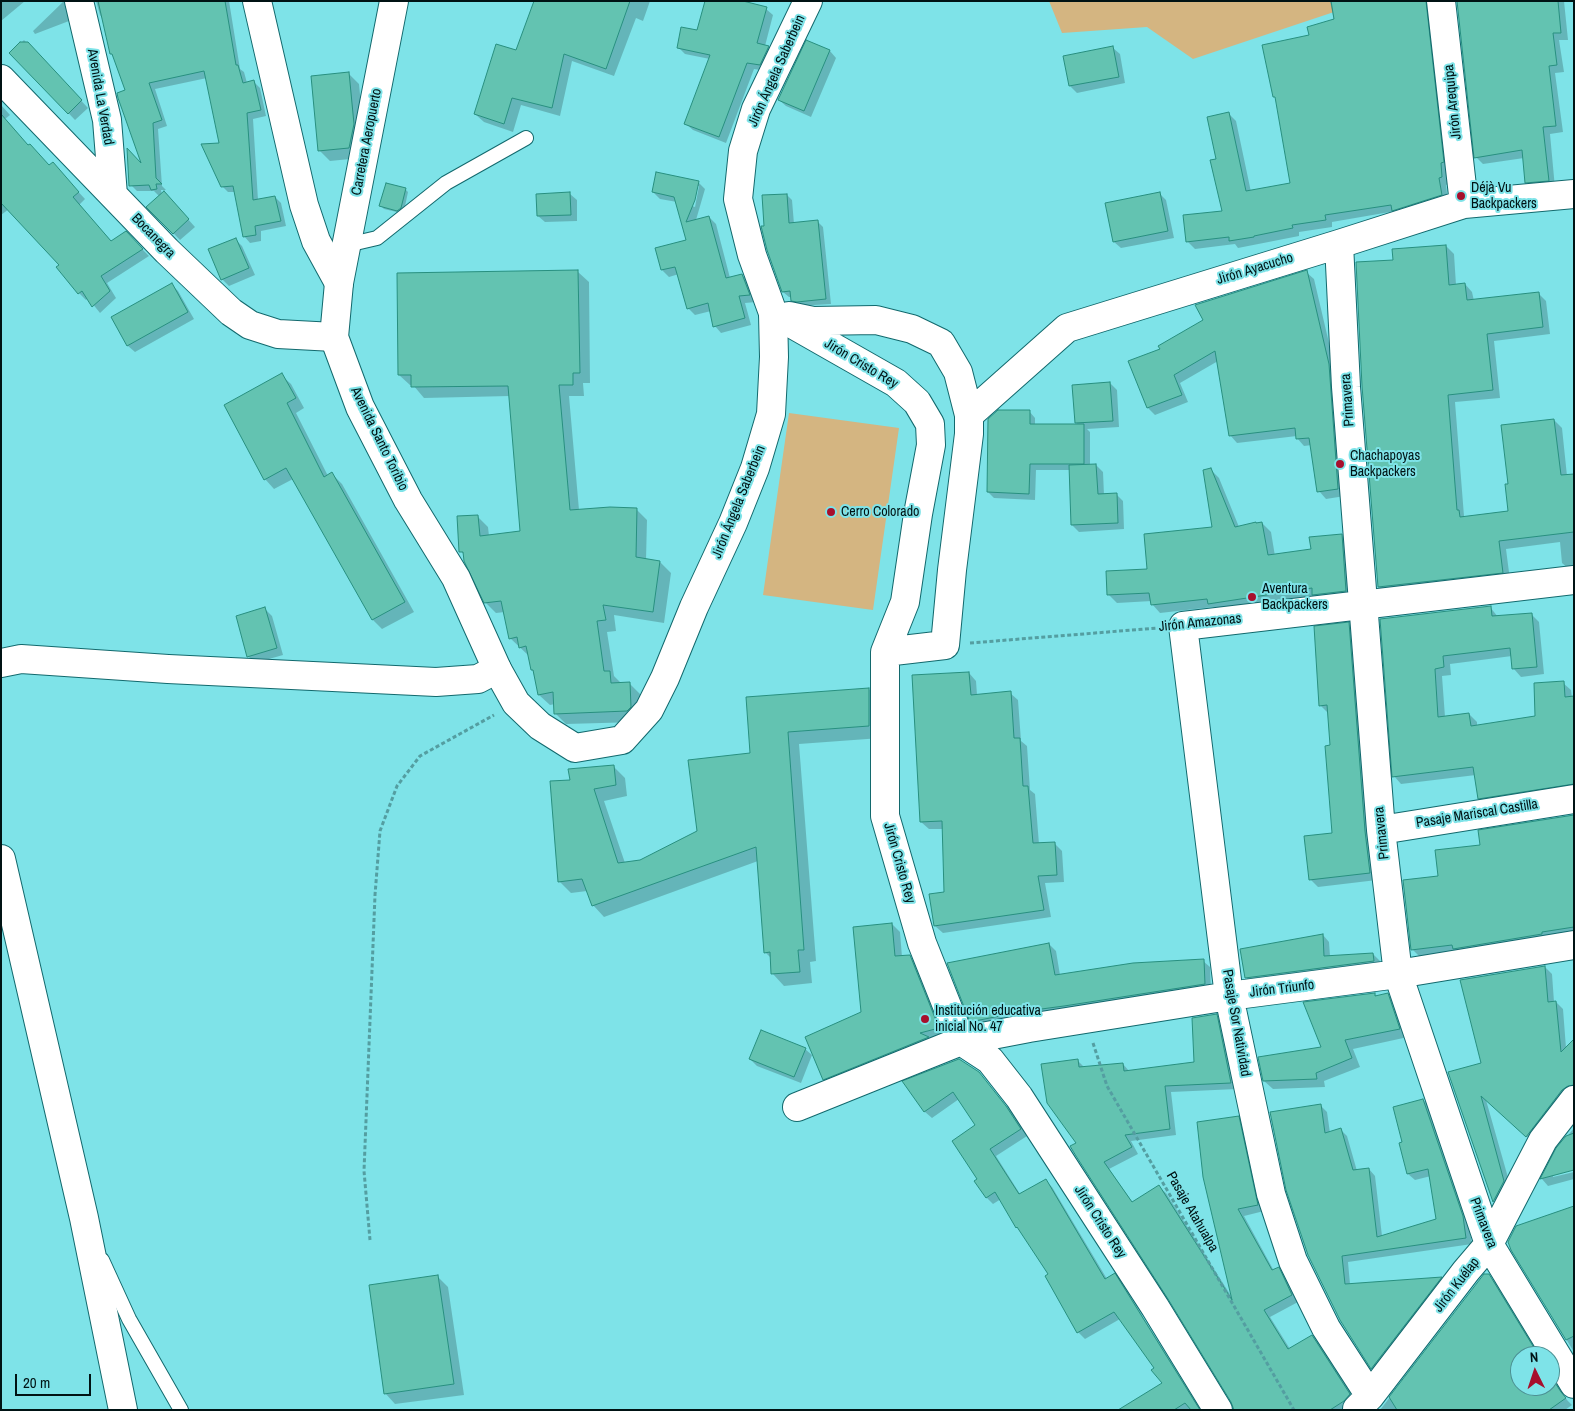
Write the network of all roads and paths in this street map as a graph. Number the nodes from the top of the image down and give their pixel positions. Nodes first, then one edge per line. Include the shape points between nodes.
1 (79, 1) edge
2 (257, 1) edge
3 (394, 1) edge
4 (808, 1) edge
5 (1441, 1) edge
6 (1, 79) edge
7 (526, 138) dead end
8 (1574, 194) edge
9 (113, 195) junction
10 (1464, 204) junction
11 (1339, 244) junction
12 (347, 245) junction
13 (339, 283) junction
14 (773, 313) junction
15 (334, 337) junction
16 (970, 415) junction
17 (1574, 580) edge
18 (1363, 606) junction
19 (1183, 626) junction
20 (944, 645) junction
21 (885, 652) junction
22 (1, 663) edge
23 (497, 669) junction
24 (516, 703) junction
25 (649, 710) joint
26 (1574, 799) edge
27 (1381, 830) junction
28 (1, 859) edge
29 (1574, 945) edge
30 (1398, 974) junction
31 (1229, 996) junction
32 (1086, 1019) junction
33 (961, 1041) junction
34 (1574, 1100) edge
35 (797, 1107) dead end
36 (84, 1218) junction
37 (370, 1240) dead end
38 (1489, 1244) junction
39 (1565, 1353) edge
40 (1574, 1384) edge
41 (1363, 1403) edge
42 (123, 1410) edge
43 (181, 1410) edge
44 (1218, 1410) edge
45 (1294, 1410) edge

1 - 9 street, Avenida La Verdad via 107,120
2 - 13 street via 304,206 316,240
3 - 12 street, Carretera Aeropuerto
4 - 14 street, Jirón Ángela Saberbein via 756,109 743,151 738,199 752,255
5 - 10 street, Jirón Arequipa
6 - 9 street, Bocanegra
7 - 12 lane via 446,183 377,238
8 - 10 street, Jirón Ayacucho
9 - 15 street, Bocanegra via 231,312 278,334
10 - 11 street, Jirón Ayacucho
11 - 16 street, Jirón Ayacucho via 1066,328
11 - 18 street, Primavera
12 - 13 street, Carretera Aeropuerto
13 - 15 street, Avenida Santo Toribio
14 - 16 street via 813,321 876,320 912,328 941,343 958,372
14 - 21 street, Jirón Cristo Rey via 896,383 916,402 930,424 931,445 905,602
14 - 25 street, Jirón Ángela Saberbein via 771,414 755,468
15 - 23 street, Avenida Santo Toribio via 360,407 408,500 456,578
16 - 20 street
17 - 18 street, Jirón Amazonas
18 - 19 street, Jirón Amazonas
18 - 27 street, Primavera
19 - 20 path, Jirón Amazonas
19 - 31 street, Pasaje Sor Natividad
20 - 21 street
21 - 33 street, Jirón Cristo Rey via 885,816 922,943
22 - 23 street via 21,659 436,682 478,679
23 - 24 street, Avenida Santo Toribio
24 - 25 street, Avenida Santo Toribio via 540,726 574,748 622,740
24 - 37 path via 420,756 397,786 380,831 364,1171
26 - 27 street, Pasaje Mariscal Castilla
27 - 30 street, Primavera
28 - 36 street
29 - 30 street, Jirón Triunfo
30 - 31 street, Jirón Triunfo
30 - 38 street, Primavera
31 - 32 street, Jirón Triunfo
31 - 41 street, Pasaje Sor Natividad via 1271,1194 1293,1261
32 - 33 street, Jirón Triunfo
32 - 45 path, Pasaje Atahualpa via 1107,1086
33 - 35 street, Jirón Triunfo
33 - 44 street, Jirón Cristo Rey via 990,1060 1019,1097
34 - 38 street, Jirón Kuélap via 1543,1140
36 - 42 street
36 - 43 lane via 129,1319
38 - 39 street, Primavera
38 - 41 street, Jirón Kuélap
39 - 40 street, Primavera

